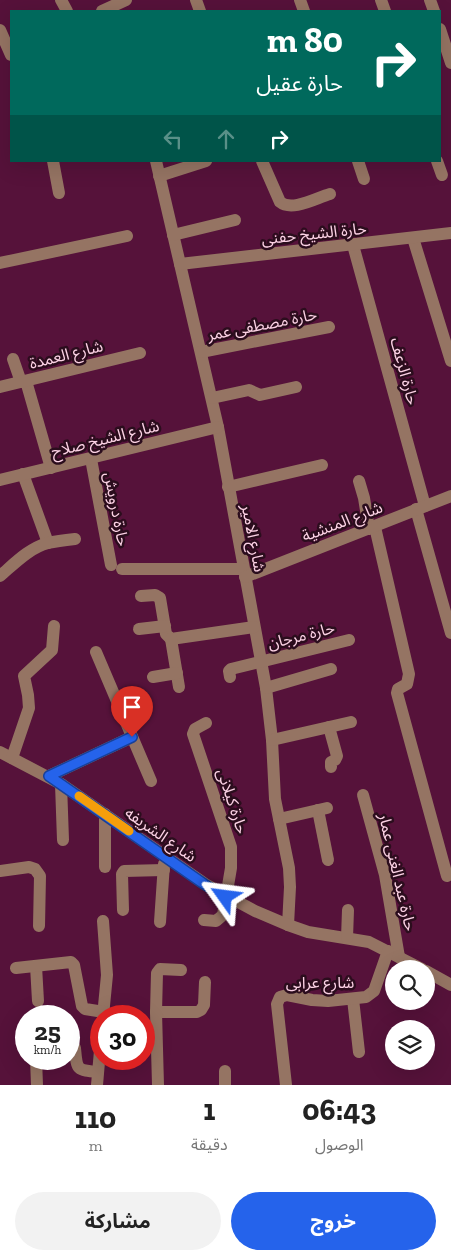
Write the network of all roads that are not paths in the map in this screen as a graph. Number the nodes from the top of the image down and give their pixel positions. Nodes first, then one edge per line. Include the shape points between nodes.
1 (121, 5) edge
2 (105, 10) edge
3 (0, 30) edge
4 (441, 32) edge
5 (10, 54) edge
6 (451, 62) edge
7 (53, 162) edge
8 (156, 162) edge
9 (203, 162) edge
10 (262, 162) edge
11 (358, 162) edge
12 (437, 162) edge
13 (442, 175) dead end
14 (159, 176) junction
15 (364, 179) dead end
16 (59, 193) dead end
17 (330, 194) dead end
18 (234, 220) dead end
19 (451, 233) edge
20 (173, 234) junction
21 (127, 236) dead end
22 (413, 238) junction
23 (353, 245) junction
24 (0, 263) edge
25 (180, 264) junction
26 (329, 327) dead end
27 (201, 352) junction
28 (140, 353) dead end
29 (13, 359) dead end
30 (451, 360) edge
31 (23, 382) junction
32 (296, 387) dead end
33 (0, 388) edge
34 (212, 398) junction
35 (218, 427) junction
36 (91, 459) junction
37 (322, 465) dead end
38 (51, 468) junction
39 (23, 474) junction
40 (0, 480) edge
41 (359, 481) dead end
42 (228, 487) junction
43 (451, 496) edge
44 (421, 508) junction
45 (372, 528) junction
46 (75, 539) dead end
47 (48, 543) junction
48 (116, 567) joint
49 (244, 573) junction
50 (0, 576) edge
51 (141, 596) dead end
52 (54, 626) dead end
53 (164, 626) junction
54 (254, 628) junction
55 (139, 629) dead end
56 (451, 633) edge
57 (171, 639) junction
58 (349, 640) dead end
59 (96, 652) dead end
60 (260, 662) junction
61 (331, 669) dead end
62 (176, 673) junction
63 (153, 677) dead end
64 (230, 677) dead end
65 (179, 687) dead end
66 (266, 688) junction
67 (351, 722) dead end
68 (206, 723) dead end
69 (329, 726) junction
70 (132, 737) junction
71 (272, 740) junction
72 (6, 755) edge
73 (331, 767) dead end
74 (49, 776) junction
75 (150, 781) dead end
76 (61, 784) junction
77 (363, 795) dead end
78 (105, 814) junction
79 (279, 820) junction
80 (63, 840) dead end
81 (165, 856) junction
82 (328, 860) dead end
83 (105, 867) dead end
84 (0, 870) edge
85 (164, 870) junction
86 (447, 876) dead end
87 (225, 897) junction
88 (123, 910) dead end
89 (348, 910) dead end
90 (204, 920) dead end
91 (103, 921) dead end
92 (160, 922) dead end
93 (288, 925) junction
94 (40, 926) dead end
95 (347, 938) junction
96 (394, 954) junction
97 (405, 960) edge
98 (36, 966) junction
99 (16, 968) dead end
100 (180, 970) dead end
101 (435, 976) edge
102 (205, 982) dead end
103 (451, 985) edge
104 (353, 999) junction
105 (38, 1001) dead end
106 (105, 1005) edge
107 (90, 1010) edge
108 (156, 1012) junction
109 (359, 1052) dead end
110 (36, 1070) edge
111 (80, 1070) edge
112 (225, 1071) dead end
113 (98, 1072) joint
114 (37, 1085) edge
115 (97, 1085) edge
116 (158, 1085) edge
117 (225, 1085) edge
118 (286, 1085) edge

1 - 2 street
3 - 5 street
4 - 6 street
7 - 16 street
8 - 14 street, شارع الامير
9 - 14 street
10 - 17 street via 283,205 293,206
11 - 15 street
12 - 13 street
14 - 20 street, شارع الامير
18 - 20 street
19 - 22 street, حارة الشيخ حفنى
20 - 25 street, شارع الامير
21 - 24 street
22 - 23 street, حارة الشيخ حفنى
22 - 30 street
23 - 25 street, حارة الشيخ حفنى
23 - 44 street, حارة الزعف
25 - 27 street, شارع الامير
26 - 27 street, حارة مصطفى عمر
27 - 34 street, شارع الامير
28 - 31 street, شارع العمدة
29 - 31 street
31 - 33 street, شارع العمدة
31 - 38 street
32 - 34 street via 260,394 249,390
34 - 35 street, شارع الامير
35 - 36 street, شارع الشيخ صلاح
35 - 42 street, شارع الامير
36 - 38 street, شارع الشيخ صلاح
36 - 48 street, حارة درويش
37 - 42 street
38 - 39 street, شارع الشيخ صلاح
39 - 40 street, شارع الشيخ صلاح
39 - 47 street
41 - 45 street
42 - 49 street, شارع الامير
43 - 44 street, شارع المنشية
44 - 45 street, شارع المنشية
44 - 56 street, حارة الزعف
45 - 49 street, شارع المنشية
45 - 86 street via 410,674 407,684 397,693
46 - 47 street
47 - 50 street via 28,552
48 - 49 street, شارع المنشية
49 - 54 street, شارع الامير
51 - 53 street via 160,598
52 - 72 street via 52,650 24,676 29,708
53 - 55 street
53 - 57 street
54 - 57 street
54 - 60 street, شارع الامير
57 - 62 street
58 - 60 street, حارة مرجان
59 - 70 street
60 - 64 street, حارة مرجان via 231,669
60 - 66 street, شارع الامير
61 - 66 street
62 - 63 street
62 - 65 street
66 - 71 street, شارع الامير
67 - 69 street
68 - 87 street, حارة كيلانى via 195,729 193,734 231,848
69 - 71 street
69 - 73 street via 337,756
70 - 74 street
70 - 75 street
71 - 79 street, شارع الامير
72 - 74 street, شارع الشريفه
74 - 76 street, شارع الشريفه
76 - 78 street, شارع الشريفه
76 - 80 street
77 - 96 street, حارة عبد الغنى عمار via 385,875
78 - 81 street, شارع الشريفه
78 - 83 street
79 - 82 street via 322,809
79 - 93 street, شارع الامير via 289,868
81 - 85 street
81 - 87 street, شارع الشريفه
84 - 94 street via 30,867 38,872
85 - 88 street via 124,871
85 - 92 street
87 - 90 street via 220,919
87 - 93 street, شارع الشريفه
89 - 95 street
91 - 106 street via 107,975
93 - 95 street, شارع الشريفه via 308,932
95 - 96 street, شارع الشريفه via 370,942
96 - 97 street, شارع الشريفه
96 - 104 street, شارع عرابى via 374,991 366,997
98 - 99 street
98 - 105 street
98 - 107 street via 72,963 83,1008
100 - 108 street via 158,971
101 - 103 street
102 - 108 street via 202,1010
104 - 109 street
104 - 118 street, شارع عرابى via 328,1001 287,995 280,997 277,1004
108 - 116 street
110 - 114 street
111 - 113 street
112 - 117 street
113 - 115 street

